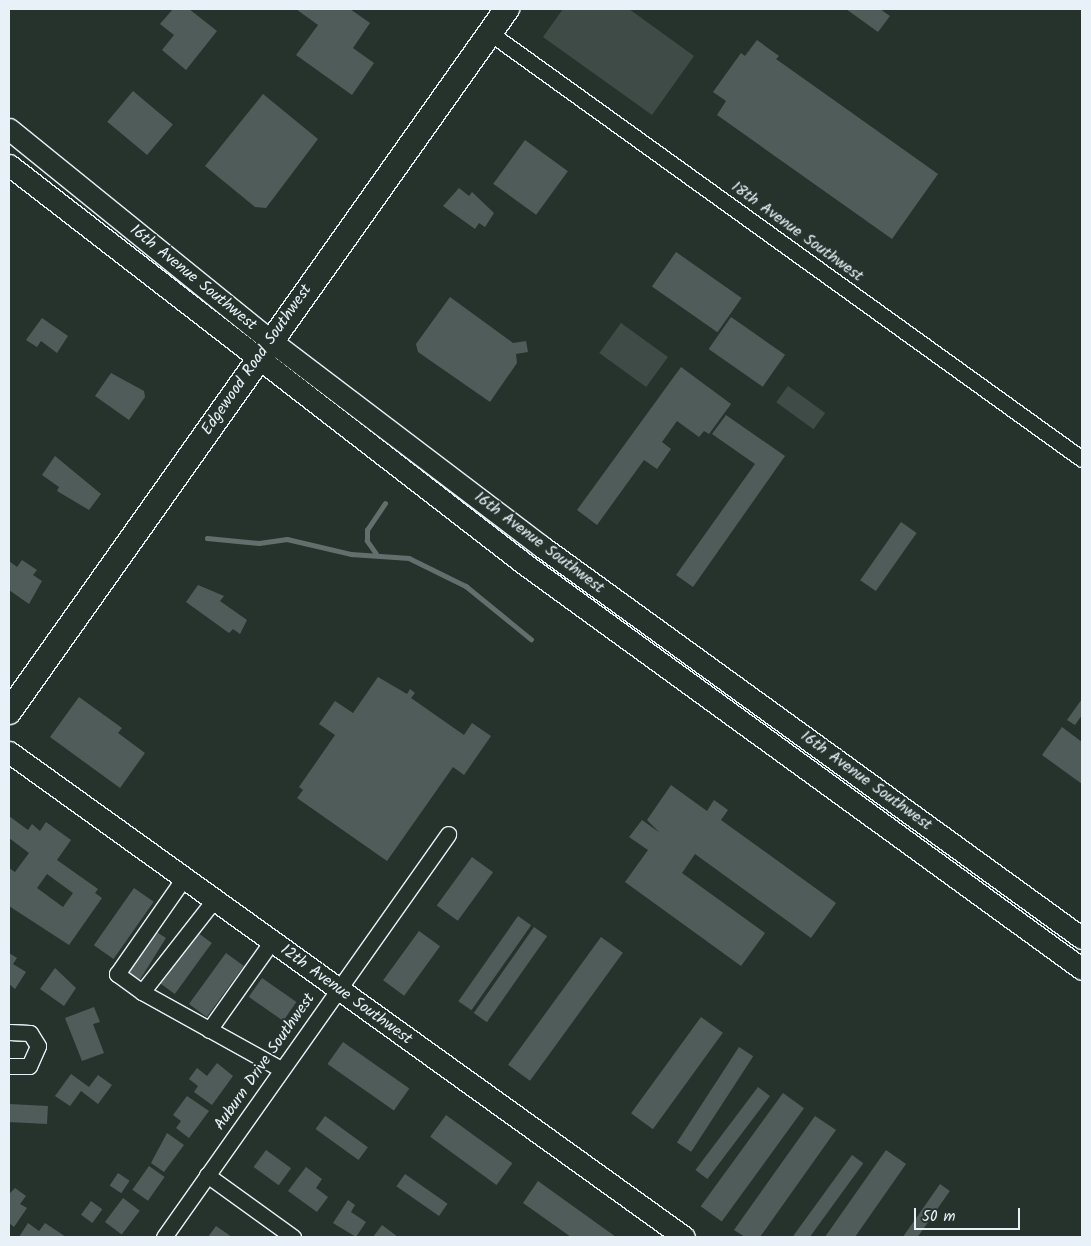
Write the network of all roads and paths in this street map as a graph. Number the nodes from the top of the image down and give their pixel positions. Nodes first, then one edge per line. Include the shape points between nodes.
1 (507, 9) edge
2 (490, 33) junction
3 (9, 129) edge
4 (9, 165) edge
5 (264, 350) junction
6 (1082, 459) edge
7 (9, 712) edge
8 (9, 752) edge
9 (448, 834) dead end
10 (184, 878) junction
11 (214, 900) junction
12 (1082, 938) edge
13 (272, 941) junction
14 (1082, 969) edge
15 (338, 988) junction
16 (142, 992) junction
17 (209, 1030) junction
18 (9, 1032) edge
19 (9, 1066) edge
20 (281, 1069) junction
21 (207, 1175) junction
22 (164, 1237) edge
23 (293, 1237) edge
24 (684, 1237) edge

1 - 2 main road, Edgewood Road Southwest
2 - 5 main road, Edgewood Road Southwest
2 - 6 street, 18th Avenue Southwest
3 - 5 main road, 16th Avenue Southwest
4 - 5 main road, 16th Avenue Southwest
5 - 7 main road, Edgewood Road Southwest
5 - 12 main road, 16th Avenue Southwest via 541,546
5 - 14 main road, 16th Avenue Southwest via 526,565
8 - 10 main road, 12th Avenue Southwest
9 - 15 street, Auburn Drive Southwest
10 - 11 main road, 12th Avenue Southwest
10 - 16 street via 117,974
11 - 13 main road, 12th Avenue Southwest
11 - 16 street
13 - 15 main road, 12th Avenue Southwest
13 - 17 street
15 - 20 street, Auburn Drive Southwest
15 - 24 main road, 12th Avenue Southwest
16 - 17 street
17 - 20 street
18 - 19 street via 30,1033 38,1046 28,1066
20 - 21 street, Auburn Drive Southwest
21 - 22 street, Auburn Drive Southwest
21 - 23 street

